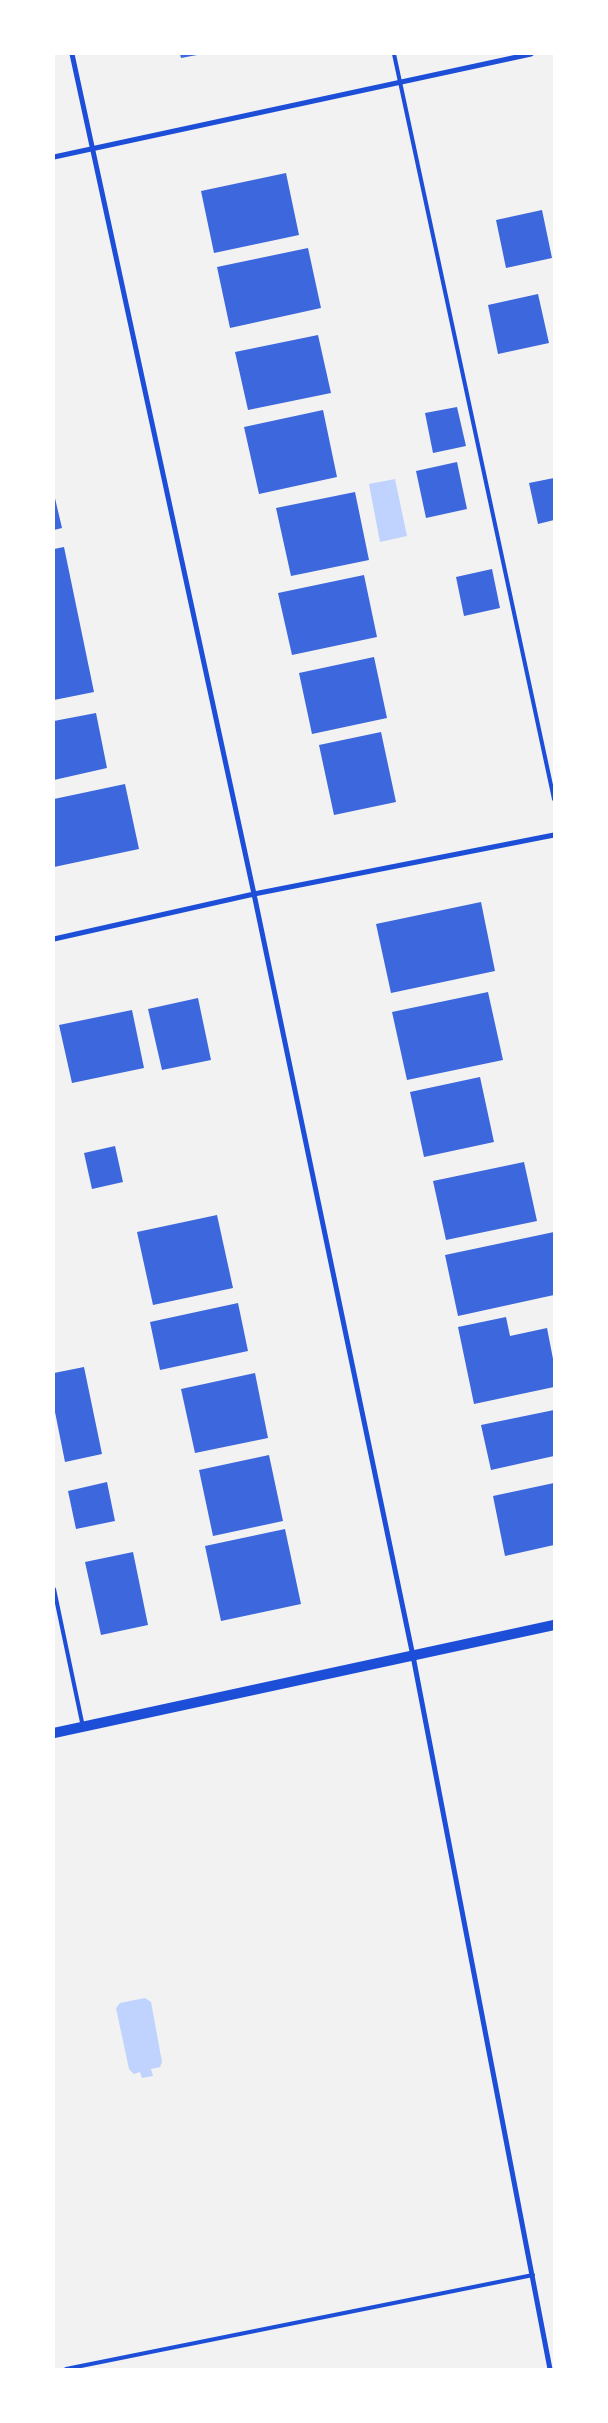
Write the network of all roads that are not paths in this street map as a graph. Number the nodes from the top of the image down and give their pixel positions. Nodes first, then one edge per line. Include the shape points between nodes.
1 (72, 54) edge
2 (394, 54) edge
3 (531, 54) edge
4 (400, 82) junction
5 (92, 148) junction
6 (54, 157) edge
7 (554, 799) edge
8 (554, 835) edge
9 (254, 894) junction
10 (54, 939) edge
11 (54, 1589) edge
12 (554, 1625) edge
13 (413, 1656) junction
14 (83, 1727) junction
15 (54, 1733) edge
16 (533, 2275) junction
17 (66, 2369) edge
18 (550, 2369) edge

1 - 5 street
2 - 4 lane
3 - 4 street
4 - 5 street
4 - 7 lane
5 - 6 street
5 - 9 street
8 - 9 street
9 - 10 street
9 - 13 street
11 - 14 lane
12 - 13 main road
13 - 14 main road
13 - 16 street
14 - 15 main road
16 - 17 lane
16 - 18 street

